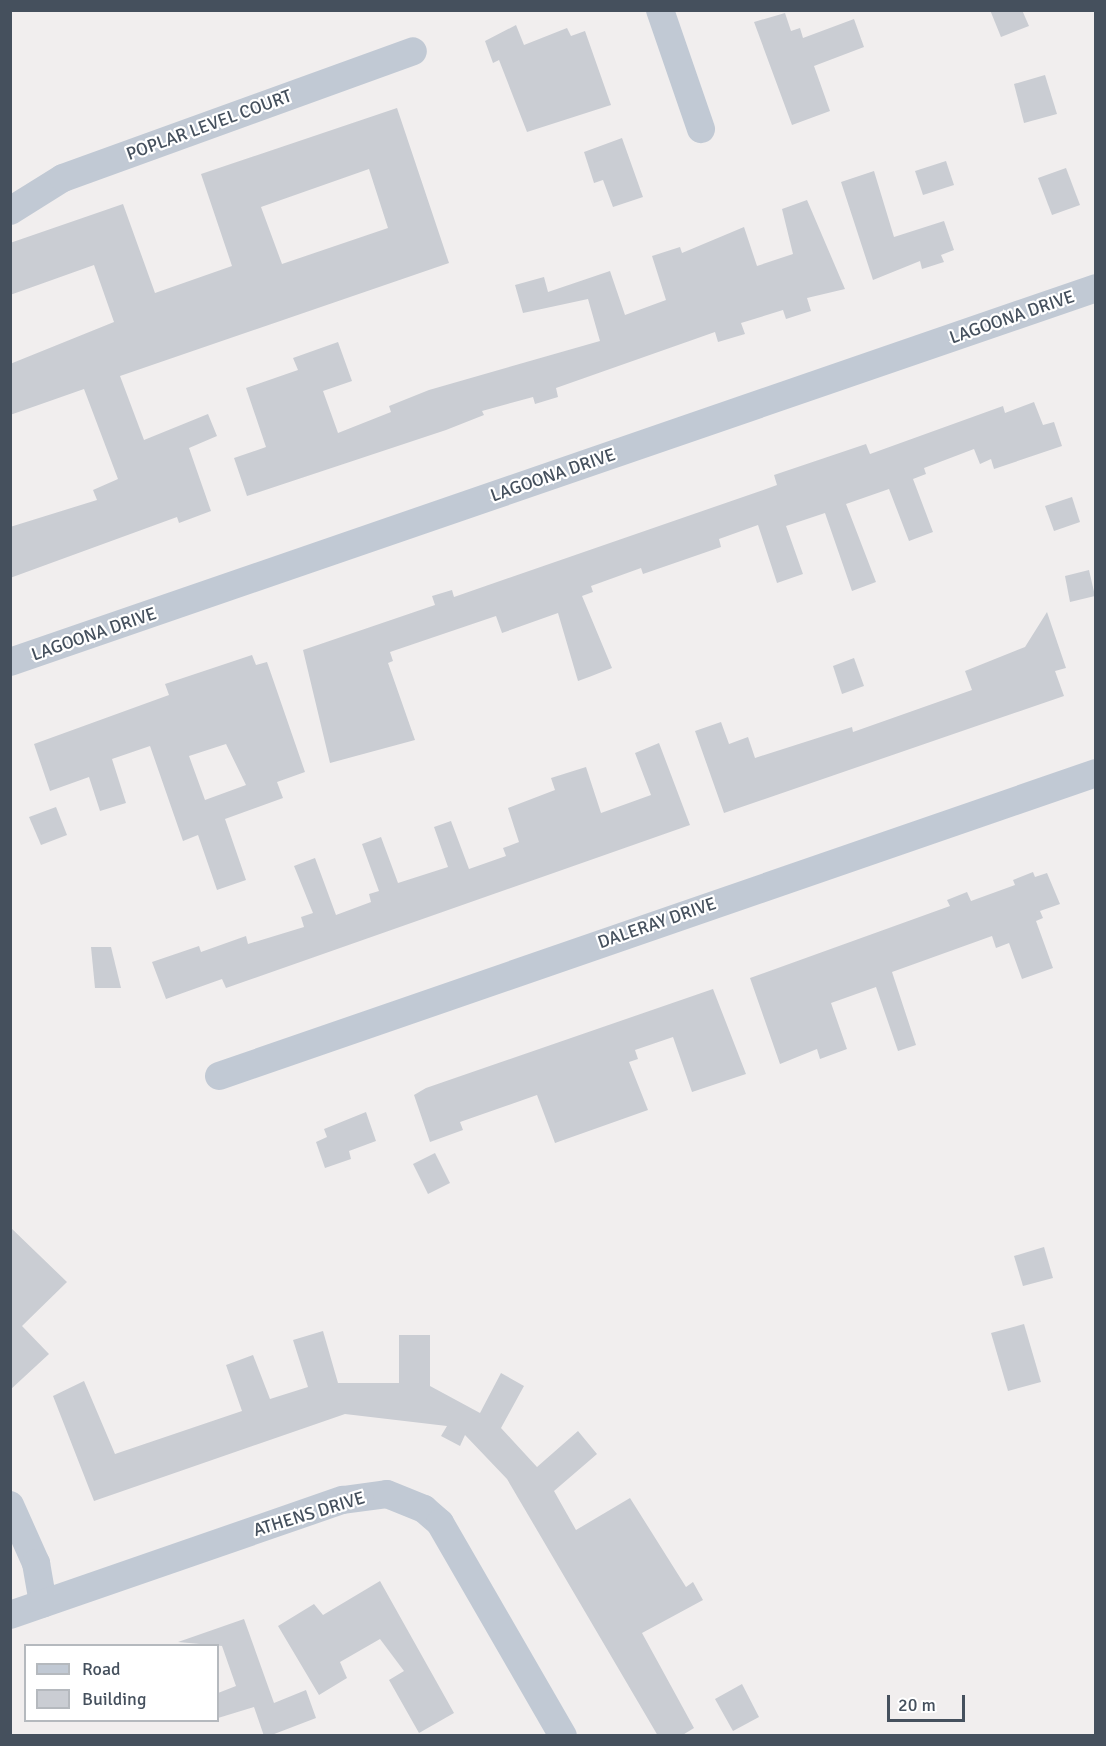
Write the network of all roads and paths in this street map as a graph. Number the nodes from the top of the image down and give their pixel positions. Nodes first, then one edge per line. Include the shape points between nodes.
1 (660, 10) edge
2 (413, 51) dead end
3 (701, 129) dead end
4 (10, 211) edge
5 (1095, 288) edge
6 (10, 662) edge
7 (1095, 773) edge
8 (219, 1076) dead end
9 (10, 1505) edge
10 (43, 1603) junction
11 (10, 1615) edge
12 (563, 1736) edge

1 - 3 street
2 - 4 street, POPLAR LEVEL COURT via 63,178
5 - 6 street, LAGOONA DRIVE
7 - 8 street, DALERAY DRIVE
9 - 10 street via 36,1563
10 - 11 street, ATHENS DRIVE
10 - 12 street, ATHENS DRIVE via 343,1500 396,1497 423,1509 450,1536

